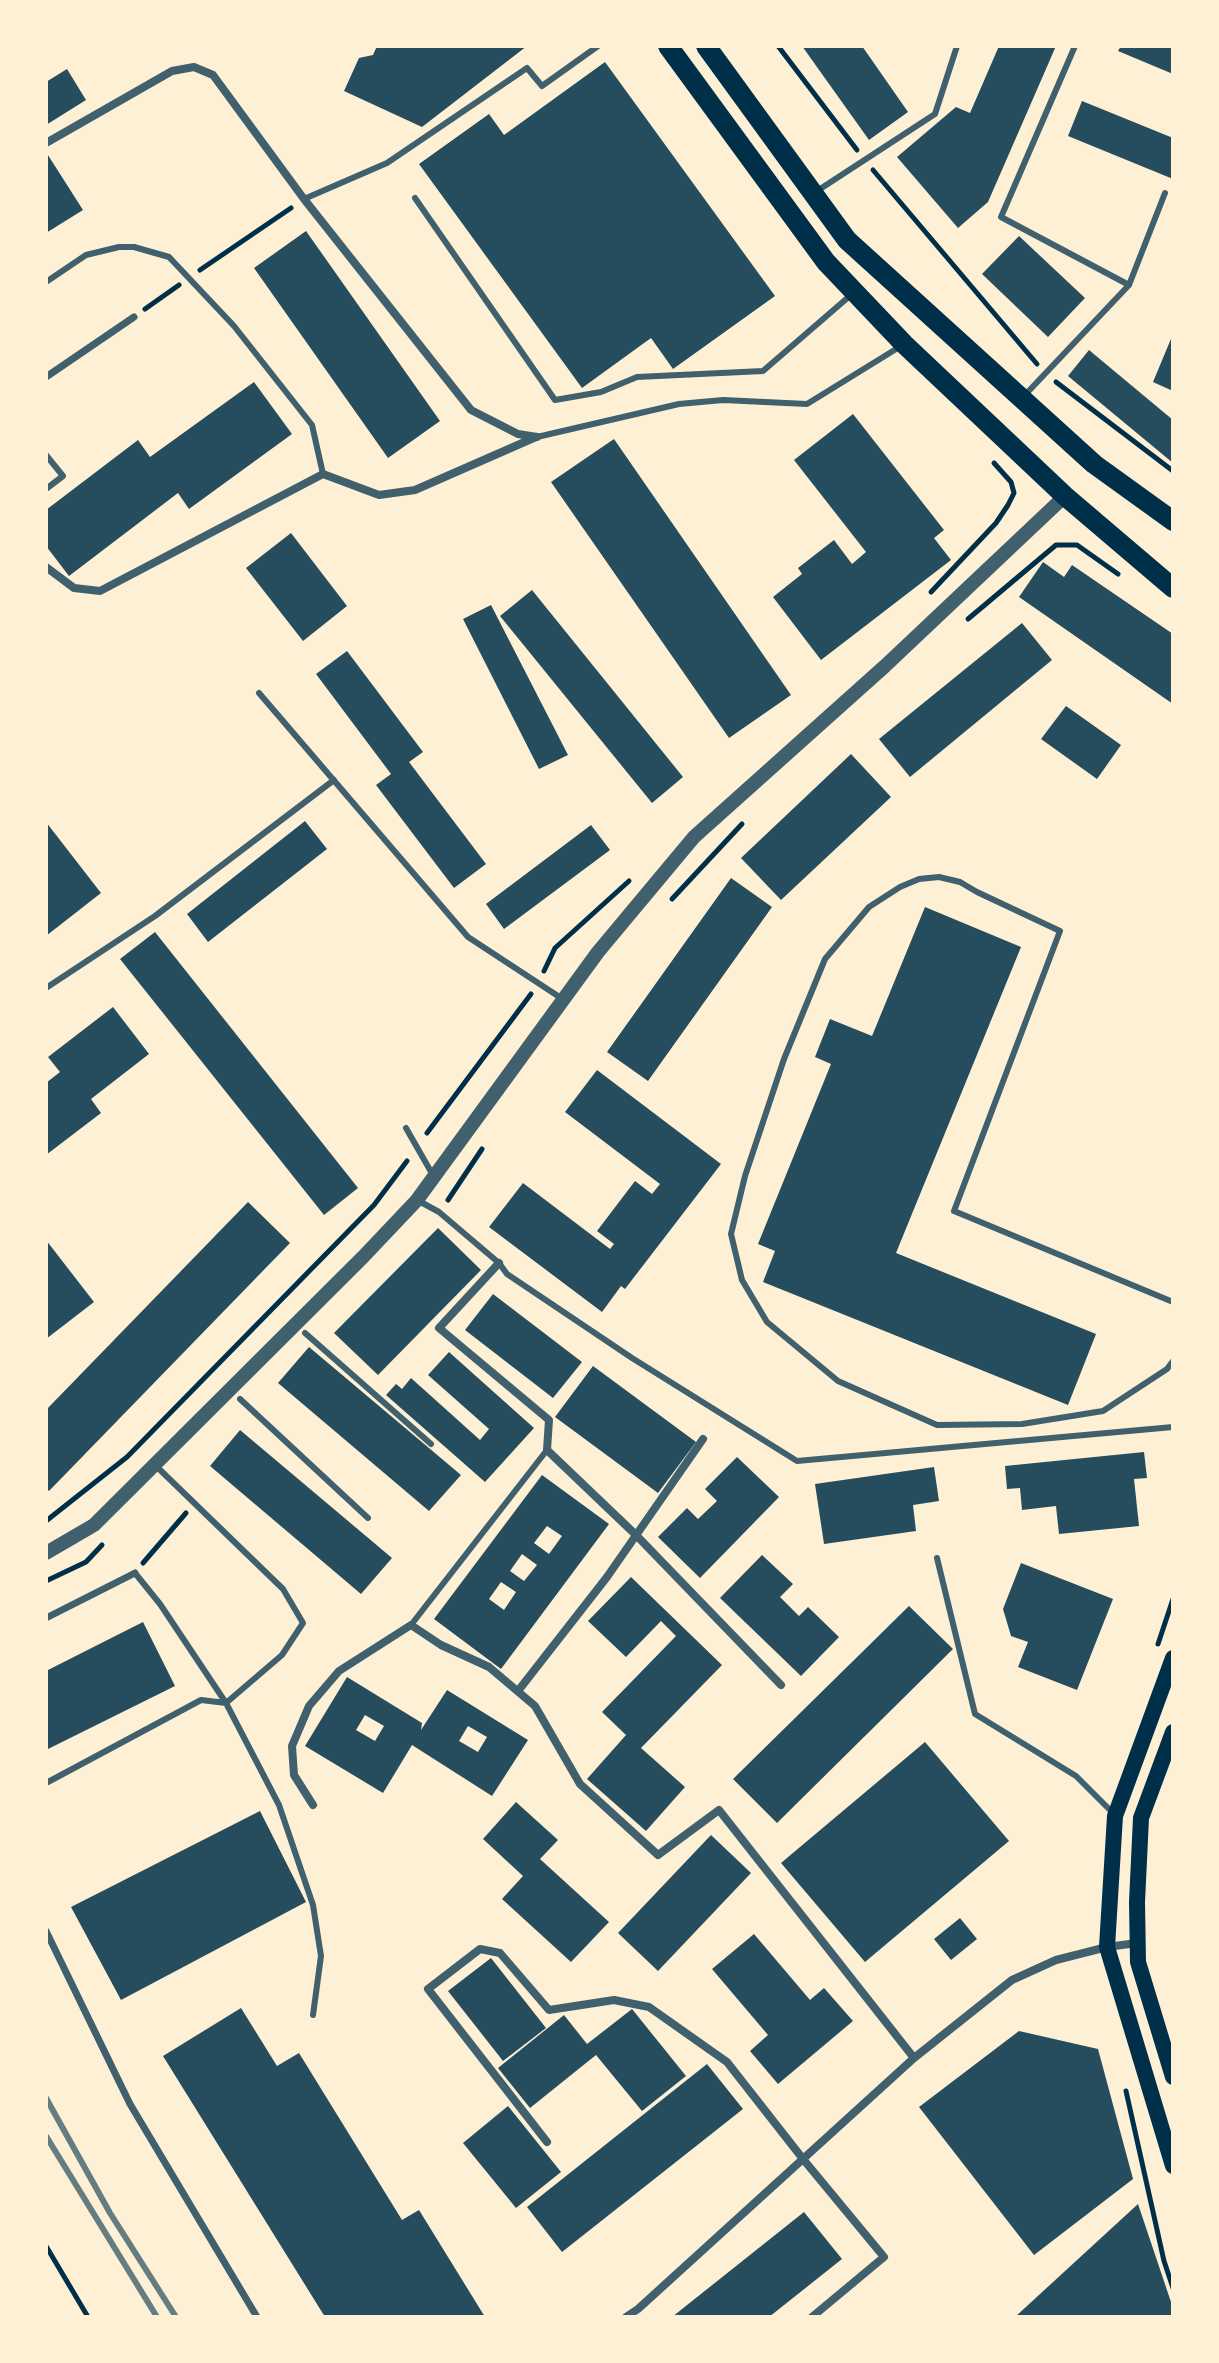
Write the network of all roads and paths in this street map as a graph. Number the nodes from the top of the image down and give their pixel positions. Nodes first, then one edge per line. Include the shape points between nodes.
1 (598, 46) edge
2 (668, 46) edge
3 (706, 46) edge
4 (778, 46) edge
5 (957, 46) edge
6 (1075, 46) edge
7 (46, 143) edge
8 (865, 160) junction
9 (814, 193) junction
10 (1165, 193) dead end
11 (415, 198) dead end
12 (304, 199) junction
13 (217, 257) dead end
14 (46, 282) edge
15 (1129, 285) junction
16 (854, 292) junction
17 (134, 317) dead end
18 (904, 344) junction
19 (1045, 373) junction
20 (46, 377) edge
21 (1022, 399) junction
22 (537, 437) junction
23 (46, 455) edge
24 (991, 460) dead end
25 (1173, 471) edge
26 (323, 474) junction
27 (46, 489) edge
28 (1065, 496) junction
29 (1173, 521) edge
30 (46, 567) edge
31 (1125, 579) dead end
32 (1173, 588) edge
33 (921, 603) dead end
34 (962, 623) dead end
35 (259, 693) dead end
36 (334, 780) junction
37 (746, 820) dead end
38 (638, 873) dead end
39 (670, 900) dead end
40 (539, 983) junction
41 (46, 988) edge
42 (564, 1000) junction
43 (406, 1128) dead end
44 (483, 1147) dead end
45 (416, 1148) junction
46 (434, 1177) junction
47 (417, 1200) junction
48 (439, 1212) junction
49 (499, 1263) junction
50 (1173, 1302) edge
51 (305, 1333) dead end
52 (1173, 1361) edge
53 (240, 1399) dead end
54 (1173, 1427) edge
55 (703, 1439) dead end
56 (431, 1444) dead end
57 (547, 1450) junction
58 (155, 1465) junction
59 (194, 1504) junction
60 (368, 1518) dead end
61 (46, 1521) edge
62 (636, 1535) junction
63 (106, 1541) dead end
64 (46, 1553) edge
65 (937, 1558) dead end
66 (135, 1573) junction
67 (46, 1581) edge
68 (46, 1618) edge
69 (411, 1625) junction
70 (1173, 1658) edge
71 (781, 1685) dead end
72 (518, 1691) junction
73 (226, 1703) junction
74 (1173, 1732) edge
75 (48, 1782) dead end
76 (313, 1805) dead end
77 (1115, 1816) junction
78 (46, 1931) edge
79 (1138, 1943) junction
80 (1107, 1947) junction
81 (313, 2015) dead end
82 (914, 2058) junction
83 (1173, 2077) edge
84 (547, 2142) dead end
85 (803, 2159) junction
86 (1173, 2166) edge
87 (46, 2246) edge
88 (822, 2308) junction
89 (88, 2317) edge
90 (257, 2317) edge
91 (626, 2317) edge
92 (812, 2317) edge
93 (830, 2317) edge

1 - 12 lane via 542,86 527,68 387,163
2 - 16 main road via 826,262
3 - 9 main road
4 - 8 path
5 - 8 lane via 935,114
6 - 15 lane via 1001,217
7 - 12 street via 172,71 194,67 213,75
8 - 9 lane
8 - 19 path
9 - 21 main road via 847,240
10 - 15 lane
11 - 16 lane via 555,400 601,392 637,377 763,371
12 - 13 path
12 - 22 street via 471,410 518,434
14 - 26 lane via 86,255 119,247 169,257 234,326 312,425
15 - 19 lane
16 - 18 main road
17 - 20 street
18 - 22 lane via 807,404 679,404
18 - 28 main road
19 - 21 lane
19 - 25 path
21 - 29 main road via 1094,464
22 - 26 street via 415,490 379,495
23 - 27 lane via 63,476
24 - 33 path via 1014,493 996,523
26 - 30 street via 100,591 74,588
28 - 32 main road
28 - 42 street via 694,837
31 - 34 path via 1077,545 1056,545
35 - 36 lane
36 - 40 lane via 468,937
36 - 41 lane via 155,916
37 - 39 path
38 - 40 path via 555,948
40 - 42 lane
40 - 45 path
42 - 46 street
43 - 45 lane
44 - 48 path
45 - 46 lane
45 - 61 path via 374,1205 127,1457
46 - 47 street
47 - 48 lane
47 - 58 street
48 - 49 lane
49 - 54 lane via 507,1274 632,1358 797,1461
49 - 57 street via 439,1328 549,1420
50 - 52 lane via 954,1211 1060,931 939,877 900,887 869,907 825,959 784,1059 741,1191 731,1234 742,1280 767,1322 838,1381 937,1425 1022,1424 1103,1411
51 - 56 lane
53 - 60 lane
55 - 62 street
57 - 62 street
57 - 69 lane
58 - 59 lane
58 - 64 street via 94,1525
59 - 66 path
59 - 73 lane via 283,1589 303,1623 282,1655
62 - 71 street
62 - 72 street
63 - 67 path via 86,1562
65 - 77 lane via 975,1714 1076,1776
66 - 68 street
66 - 73 lane
69 - 72 street via 489,1667
69 - 76 street via 339,1671 309,1706 292,1746 294,1775
70 - 77 main road
72 - 82 street via 535,1706 580,1784 658,1855 719,1810
73 - 75 lane via 201,1700
73 - 81 lane via 279,1805 313,1905 321,1956
74 - 79 main road via 1141,1818
77 - 80 main road
78 - 90 street via 130,2104
79 - 80 street
79 - 83 main road via 1138,1962
80 - 82 street via 1056,1960 1012,1980
80 - 86 main road
82 - 85 street
84 - 85 street via 428,1989 480,1949 500,1953 549,2010 614,2000 649,2007 727,2062
85 - 88 street via 884,2257
85 - 91 street
87 - 89 path
88 - 92 street
88 - 93 street

